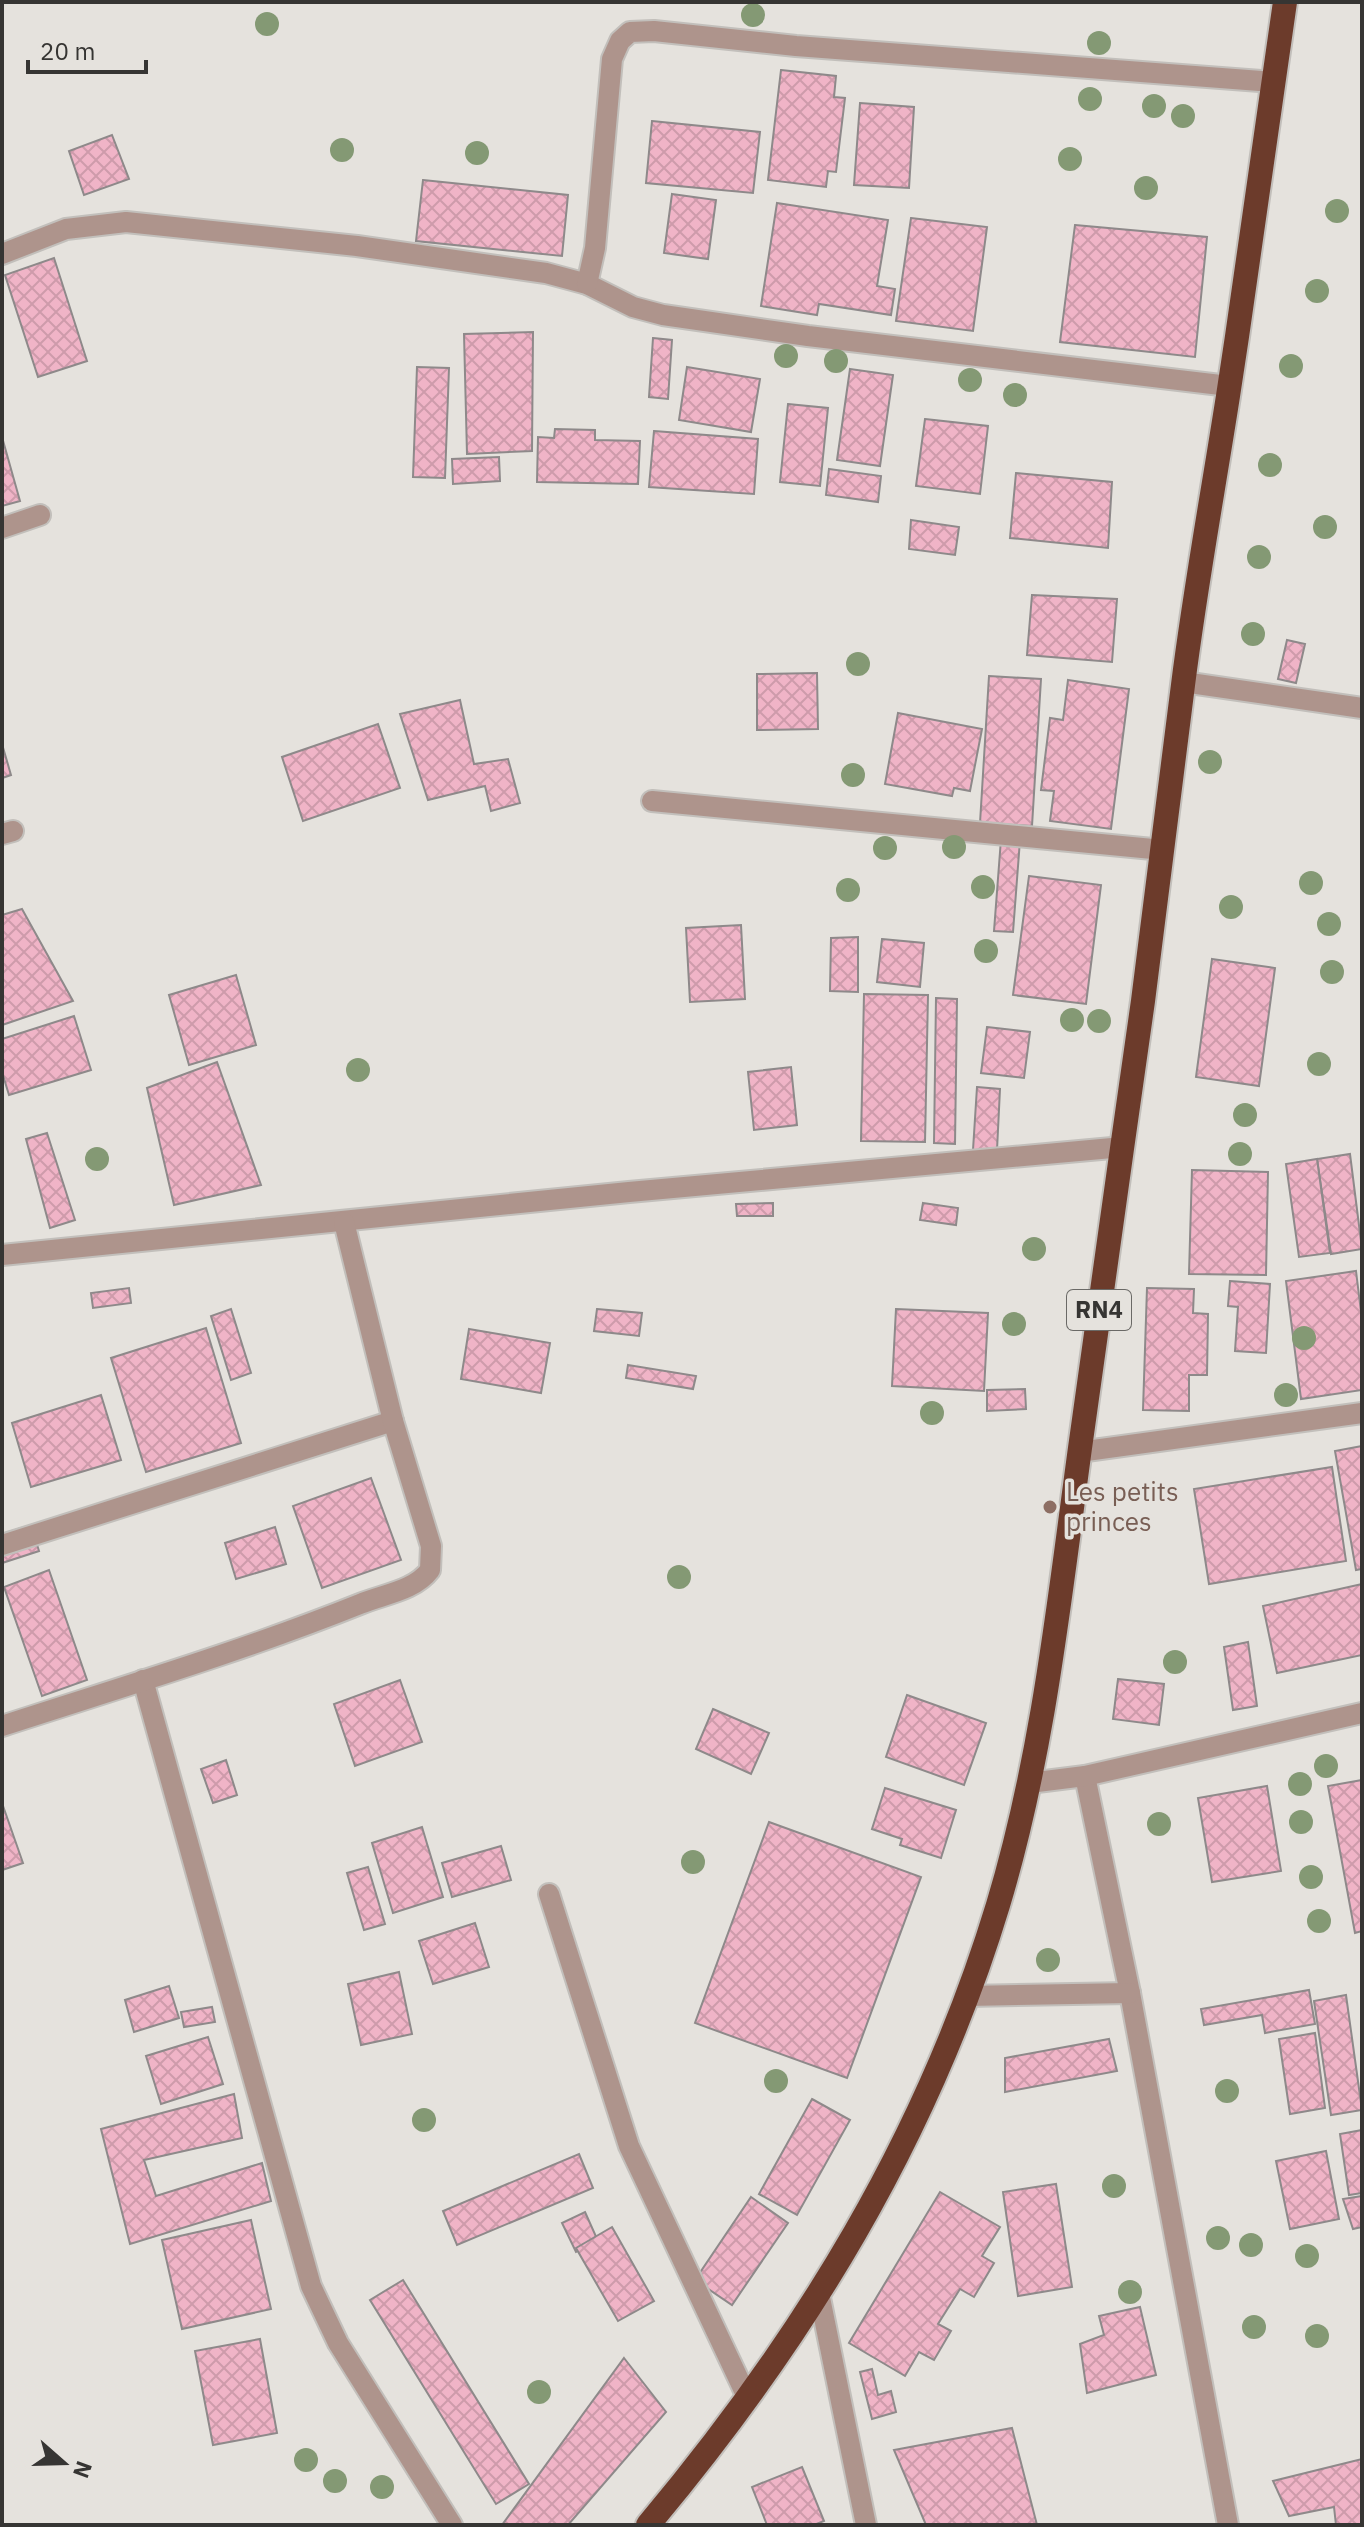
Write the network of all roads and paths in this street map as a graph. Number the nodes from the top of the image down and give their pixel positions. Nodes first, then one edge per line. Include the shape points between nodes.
1 (1285, 2) edge
2 (1274, 82) junction
3 (2, 254) edge
4 (587, 284) junction
5 (1229, 386) junction
6 (40, 515) dead end
7 (2, 528) edge
8 (1183, 682) junction
9 (1362, 708) edge
10 (652, 801) dead end
11 (1163, 850) junction
12 (1123, 1147) junction
13 (344, 1222) junction
14 (2, 1255) edge
15 (1362, 1413) edge
16 (393, 1421) junction
17 (1079, 1452) junction
18 (2, 1545) edge
19 (143, 1680) junction
20 (1362, 1713) edge
21 (2, 1726) edge
22 (1085, 1776) junction
23 (1029, 1783) junction
24 (549, 1894) dead end
25 (1130, 1993) junction
26 (967, 1996) junction
27 (819, 2293) junction
28 (748, 2399) junction
29 (452, 2525) edge
30 (648, 2525) edge
31 (866, 2525) edge
32 (1228, 2525) edge

1 - 2 highway, RN4
2 - 4 street via 630,32 612,59
2 - 5 highway, RN4
3 - 4 street via 66,229 126,222 357,246 546,273
4 - 5 street via 663,315
5 - 8 highway, RN4
6 - 7 street
8 - 9 street
8 - 11 highway, RN4
10 - 11 street
11 - 12 highway, RN4
12 - 13 street
12 - 17 highway, RN4
13 - 14 street
13 - 16 street
15 - 17 street
16 - 18 street
16 - 19 street via 431,1546 430,1570 424,1578 275,1638
17 - 23 highway, RN4 via 1058,1619
19 - 21 street
19 - 29 street via 311,2286 338,2343
20 - 22 street
22 - 23 street
22 - 25 street
23 - 26 highway, RN4 via 998,1904
24 - 28 street via 629,2146
25 - 26 street
25 - 32 street
26 - 27 highway, RN4 via 877,2198
27 - 28 highway, RN4
27 - 31 street
28 - 30 highway, RN4

